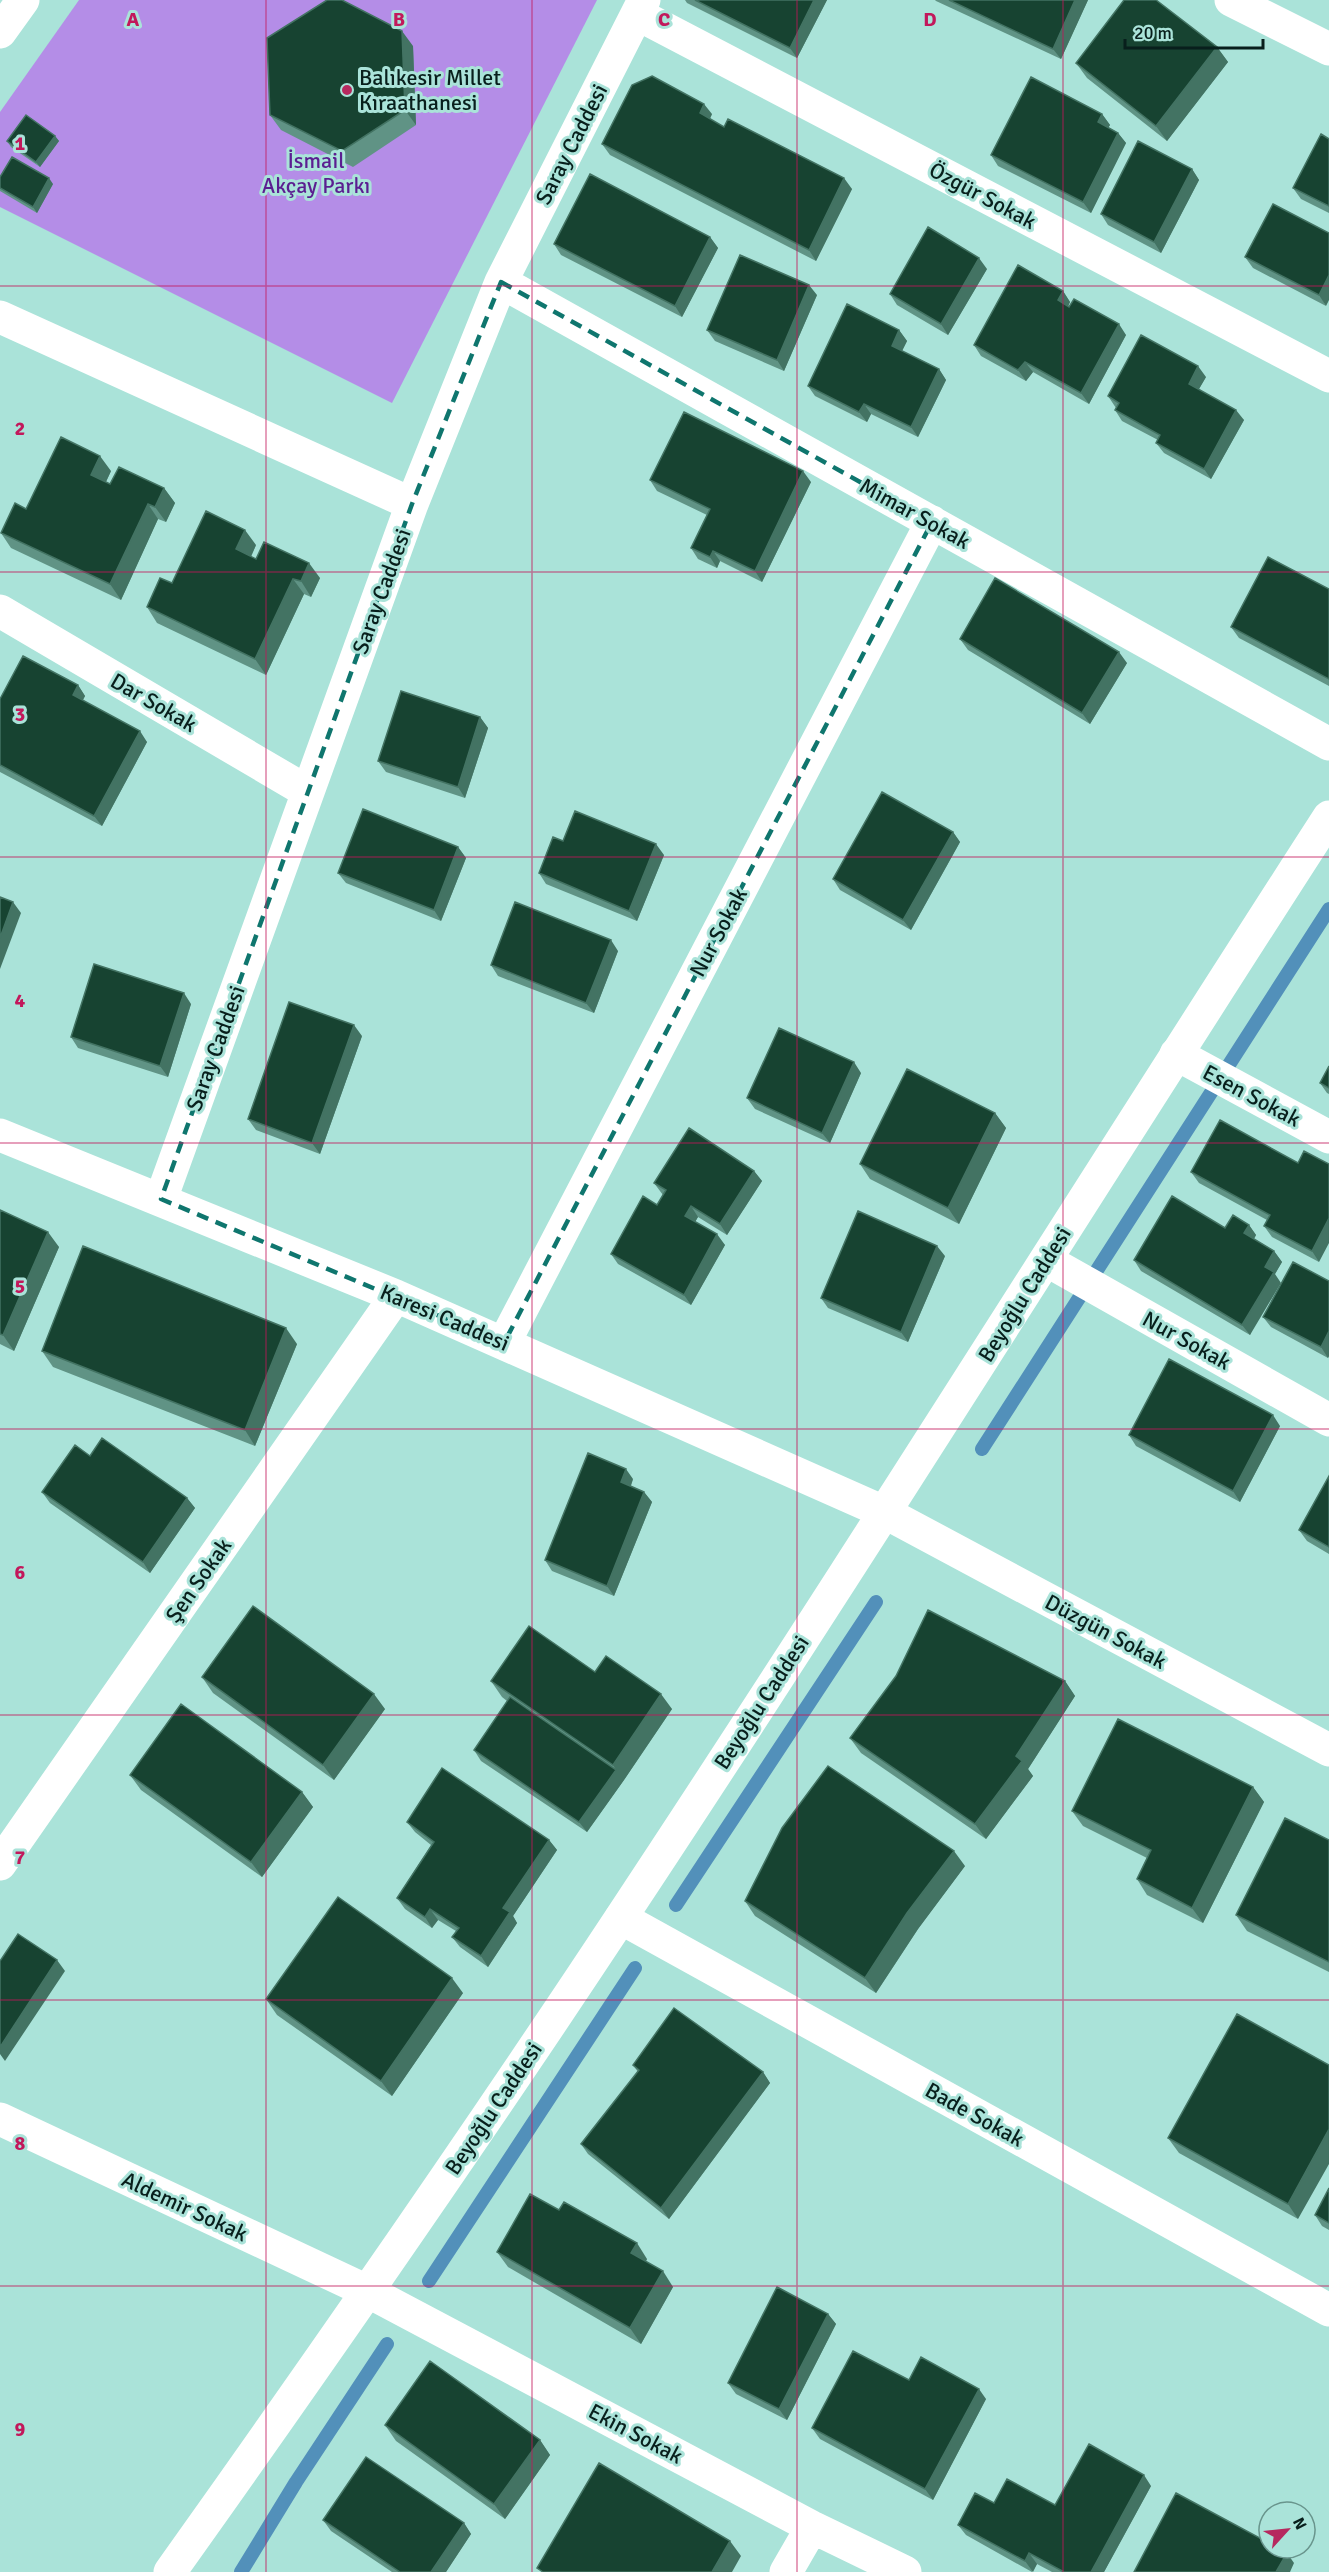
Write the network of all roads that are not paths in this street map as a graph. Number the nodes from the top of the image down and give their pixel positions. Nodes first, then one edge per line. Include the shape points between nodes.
1 (23, 0) edge
2 (1231, 0) edge
3 (640, 7) edge
4 (1277, 10) edge
5 (0, 32) edge
6 (1329, 49) edge
7 (501, 282) junction
8 (0, 317) edge
9 (1329, 376) edge
10 (412, 504) junction
11 (932, 522) junction
12 (0, 611) edge
13 (1329, 744) edge
14 (308, 792) junction
15 (1329, 817) edge
16 (1188, 1061) junction
17 (0, 1135) edge
18 (1329, 1137) edge
19 (160, 1199) junction
20 (1057, 1266) junction
21 (396, 1296) junction
22 (504, 1342) junction
23 (1329, 1420) edge
24 (884, 1512) junction
25 (1329, 1750) edge
26 (0, 1864) edge
27 (621, 1918) junction
28 (0, 2119) edge
29 (369, 2292) junction
30 (1329, 2310) edge
31 (812, 2527) junction
32 (170, 2572) edge
33 (786, 2572) edge
34 (905, 2572) edge

1 - 5 street
2 - 4 street
3 - 7 street, Saray Caddesi
3 - 9 street, Özgür Sokak
4 - 6 street
7 - 10 street, Saray Caddesi
7 - 11 street, Mimar Sokak
8 - 10 street
10 - 14 street, Saray Caddesi
11 - 13 street, Mimar Sokak
11 - 22 street, Nur Sokak
12 - 14 street, Dar Sokak
14 - 19 street, Saray Caddesi
15 - 16 street, Beyoğlu Caddesi
16 - 18 street, Esen Sokak
16 - 20 street, Beyoğlu Caddesi
17 - 19 street, Karesi Caddesi
19 - 21 street, Karesi Caddesi
20 - 23 street, Nur Sokak
20 - 24 street, Beyoğlu Caddesi
21 - 22 street, Karesi Caddesi
21 - 26 street, Şen Sokak
22 - 24 street, Karesi Caddesi
24 - 25 street, Düzgün Sokak
24 - 27 street, Beyoğlu Caddesi
27 - 29 street, Beyoğlu Caddesi
27 - 30 street, Bade Sokak
28 - 29 street, Aldemir Sokak
29 - 31 street, Ekin Sokak
29 - 32 street, Beyoğlu Caddesi
31 - 33 street
31 - 34 street, Ekin Sokak

